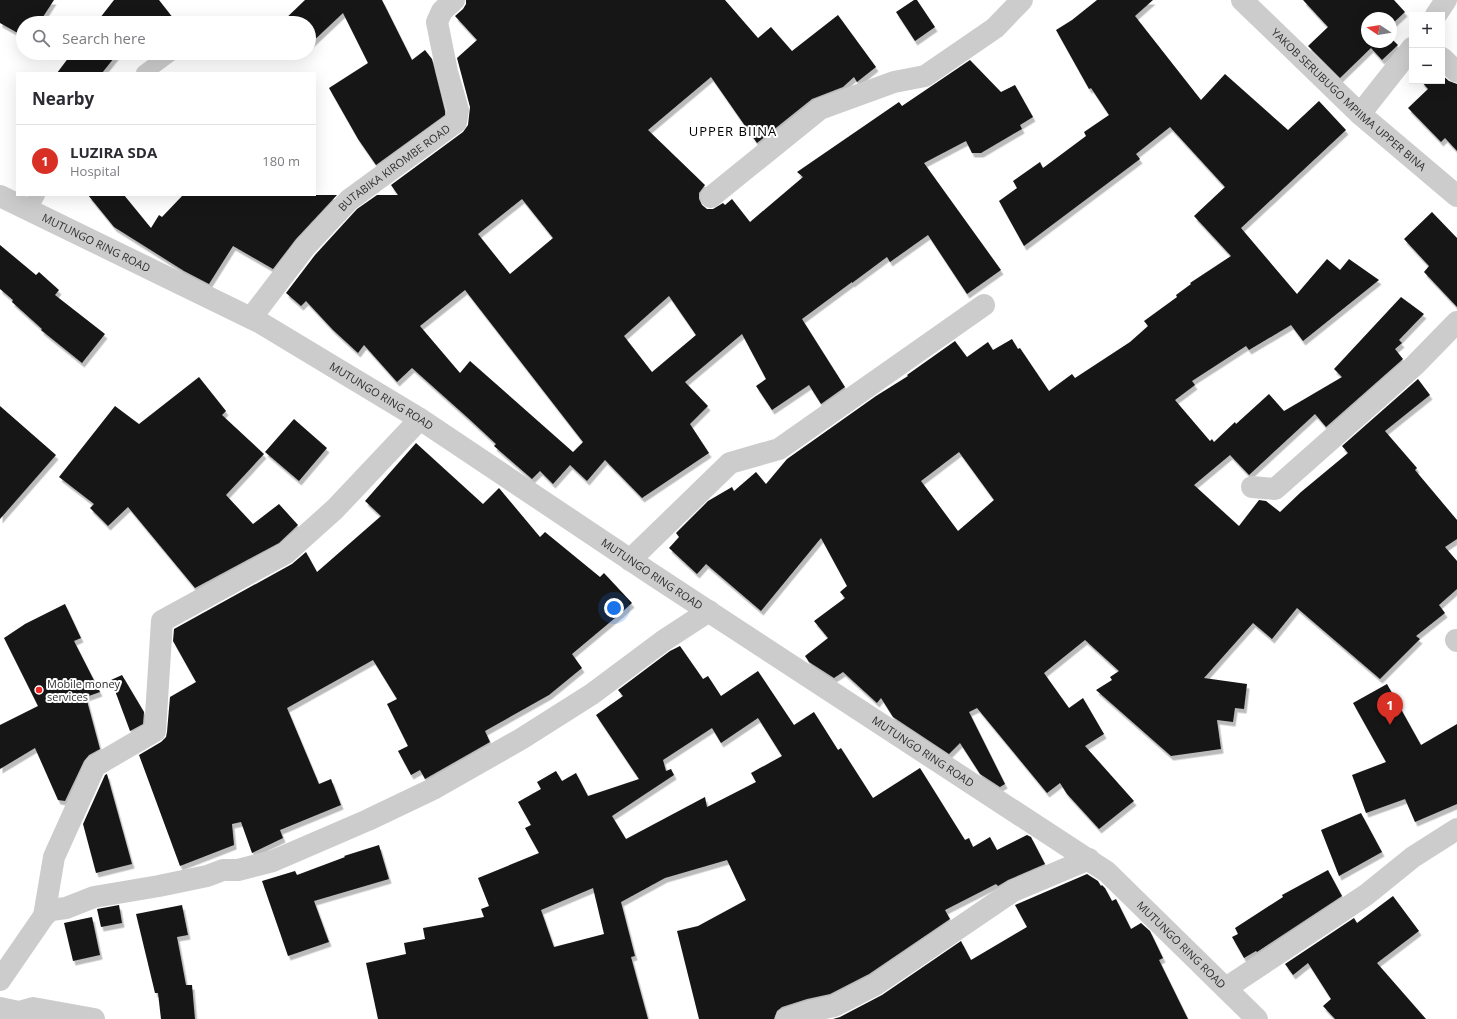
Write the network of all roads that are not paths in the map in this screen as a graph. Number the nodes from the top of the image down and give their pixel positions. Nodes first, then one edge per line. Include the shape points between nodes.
1 (454, 0) edge
2 (1022, 0) edge
3 (1242, 0) edge
4 (1446, 0) edge
5 (1438, 12) edge
6 (1409, 52) edge
7 (162, 60) edge
8 (1445, 61) edge
9 (145, 72) edge
10 (1457, 72) edge
11 (1360, 114) junction
12 (0, 196) edge
13 (1457, 196) edge
14 (711, 197) dead end
15 (33, 203) edge
16 (984, 305) dead end
17 (251, 318) junction
18 (1457, 322) edge
19 (420, 419) junction
20 (1252, 487) dead end
21 (630, 560) junction
22 (709, 611) junction
23 (1457, 829) edge
24 (1088, 859) junction
25 (44, 916) junction
26 (0, 980) edge
27 (1226, 988) junction
28 (0, 1008) edge
29 (838, 1013) edge
30 (94, 1019) edge
31 (786, 1019) edge
32 (1257, 1019) edge

1 - 17 street, BUTABIKA KIROMBE ROAD via 442,11 437,22 458,110 456,122 348,200 305,247
2 - 14 street via 995,28 925,76 894,82 820,109
3 - 11 street, YAKOB SERUBUGO MPIIMA UPPER BINA
4 - 5 street
6 - 11 street
7 - 9 lane
8 - 10 street
11 - 13 street, YAKOB SERUBUGO MPIIMA UPPER BINA
12 - 15 street, MUTUNGO RING ROAD
15 - 17 street, MUTUNGO RING ROAD
16 - 21 street via 778,449 730,463
17 - 19 street, MUTUNGO RING ROAD
18 - 20 street via 1415,365 1275,489
19 - 21 street, MUTUNGO RING ROAD
19 - 25 street via 336,510 286,553 162,621 155,731 95,766 54,857
21 - 22 street, MUTUNGO RING ROAD
22 - 24 street, MUTUNGO RING ROAD
22 - 25 street via 663,641 592,694 521,739 436,788 368,820 273,861 159,886 94,897 66,908 51,910
23 - 27 street via 1413,857 1366,895
24 - 27 street, MUTUNGO RING ROAD via 1107,872
24 - 29 street via 1013,891
25 - 26 street
27 - 32 street, MUTUNGO RING ROAD
28 - 30 street via 19,1012 33,1008
29 - 31 street via 811,1011

